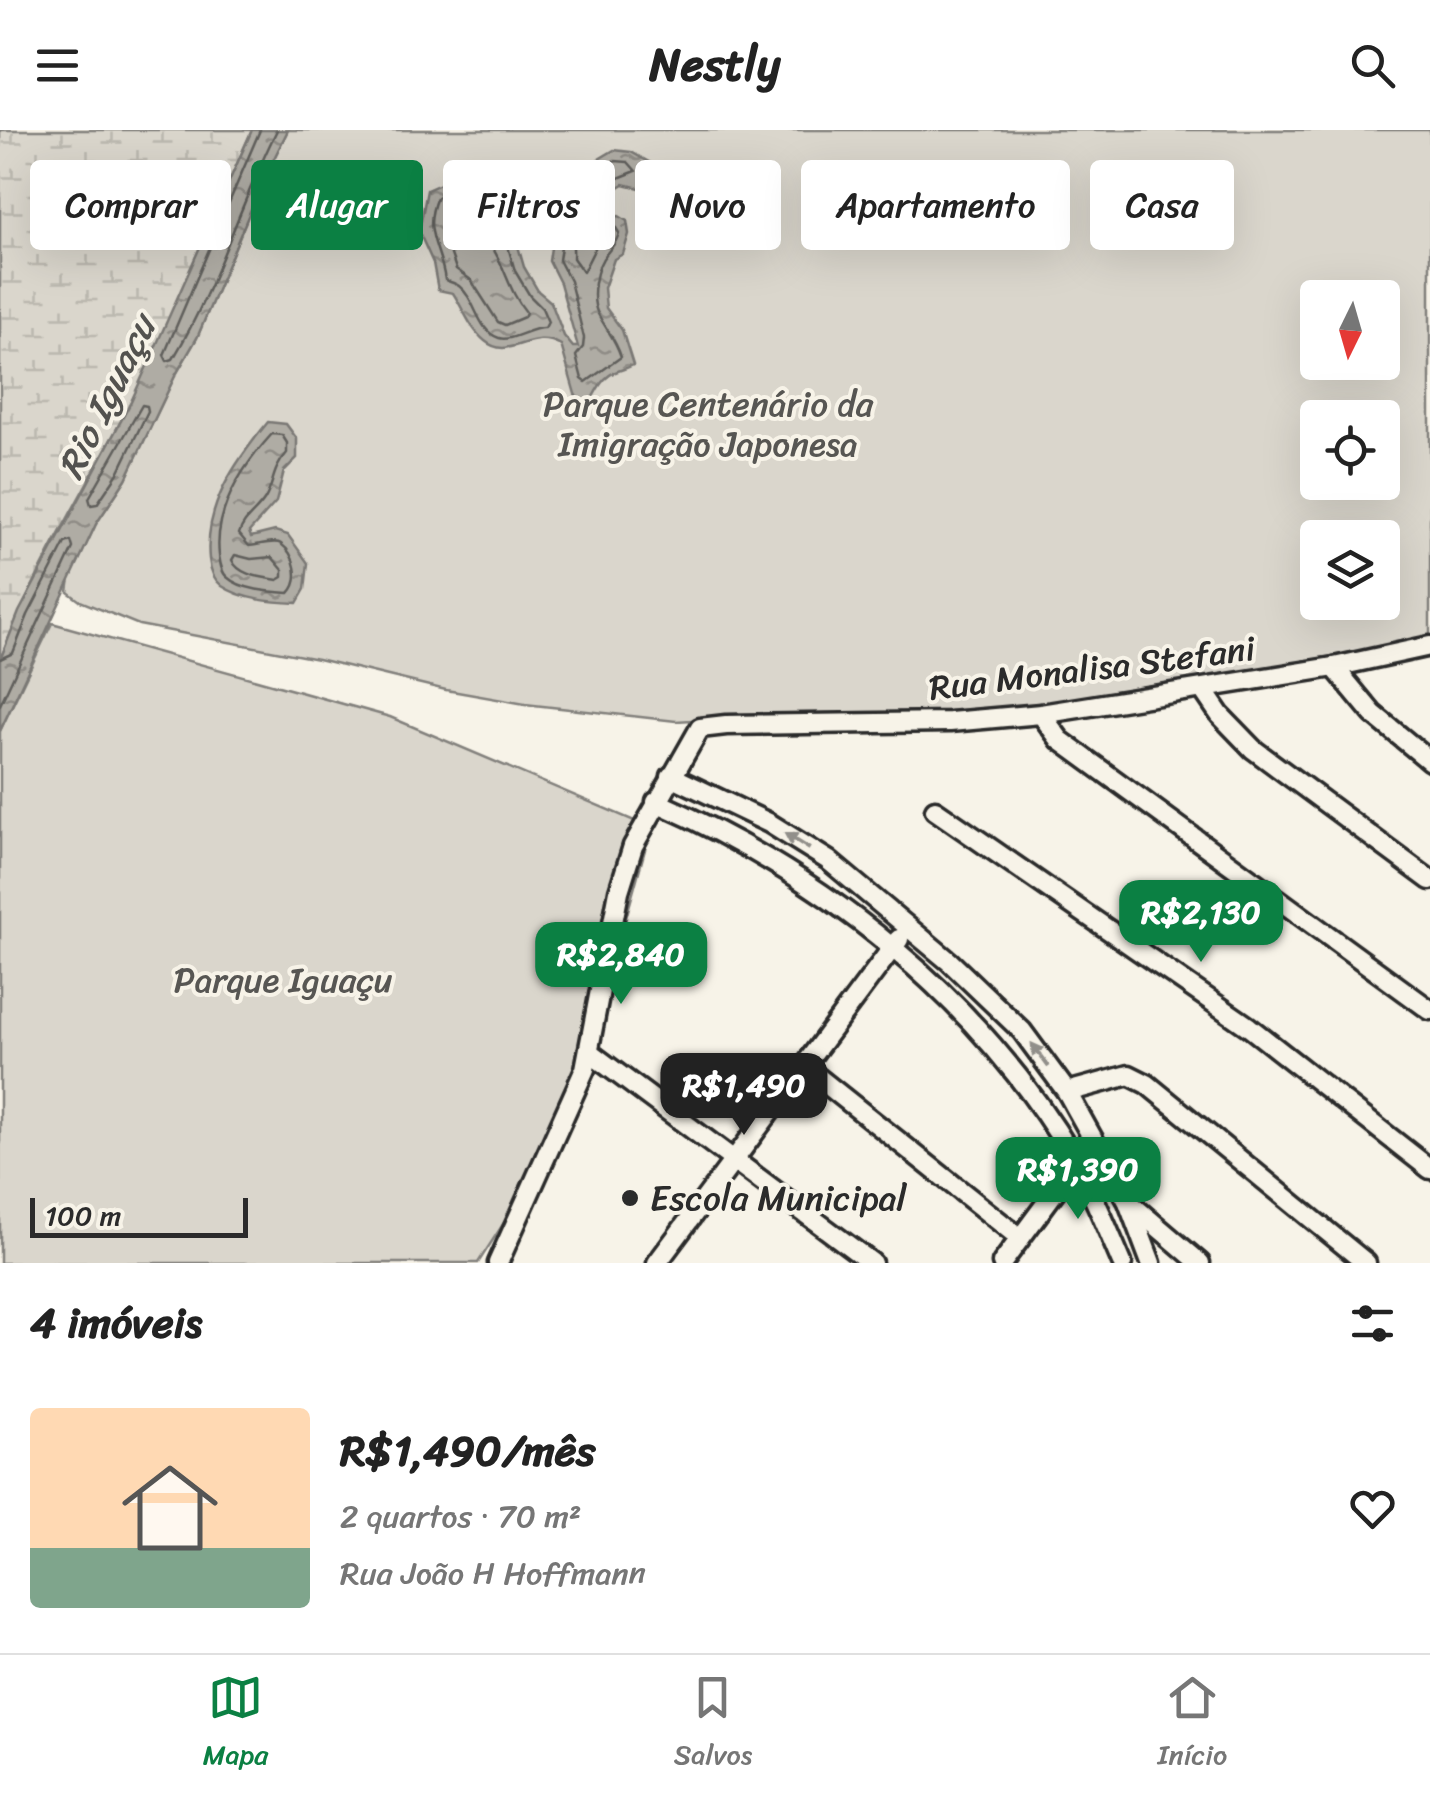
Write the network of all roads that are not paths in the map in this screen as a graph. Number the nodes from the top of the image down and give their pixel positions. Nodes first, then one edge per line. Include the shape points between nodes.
1 (1430, 646) edge
2 (1334, 667) junction
3 (1203, 690) junction
4 (1040, 714) junction
5 (1430, 761) edge
6 (671, 776) junction
7 (656, 802) junction
8 (936, 810) dead end
9 (1430, 880) edge
10 (909, 928) junction
11 (892, 947) junction
12 (1430, 1010) edge
13 (589, 1052) junction
14 (805, 1067) junction
15 (1067, 1092) junction
16 (734, 1160) junction
17 (1076, 1163) junction
18 (1430, 1169) edge
19 (1128, 1202) junction
20 (1020, 1238) junction
21 (665, 1260) edge
22 (498, 1263) edge
23 (872, 1263) edge
24 (1002, 1263) edge
25 (1122, 1263) edge
26 (1151, 1263) edge
27 (1200, 1263) edge
28 (1366, 1263) edge

1 - 2 street, Rua Monalisa Stefani
2 - 3 street, Rua Monalisa Stefani
2 - 5 street via 1373,714
3 - 4 street, Rua Monalisa Stefani
3 - 9 street via 1253,749
4 - 6 street, Rua Monalisa Stefani via 700,728
4 - 12 street via 1060,740
6 - 7 street
10 -> 6 street via 828,860
7 - 11 street via 794,874
7 - 13 street via 632,846 619,891
8 - 18 street via 1250,1027
10 - 11 street
15 -> 10 street via 1022,1031
11 - 14 street
11 - 17 street via 981,1033
13 - 16 street
13 - 22 street
14 - 16 street
14 - 20 street
15 - 19 street
15 - 28 street via 1129,1075 1147,1084
16 - 21 street
16 - 23 street
17 - 20 street
17 - 25 street
19 - 26 street
19 - 27 street
20 - 24 street

